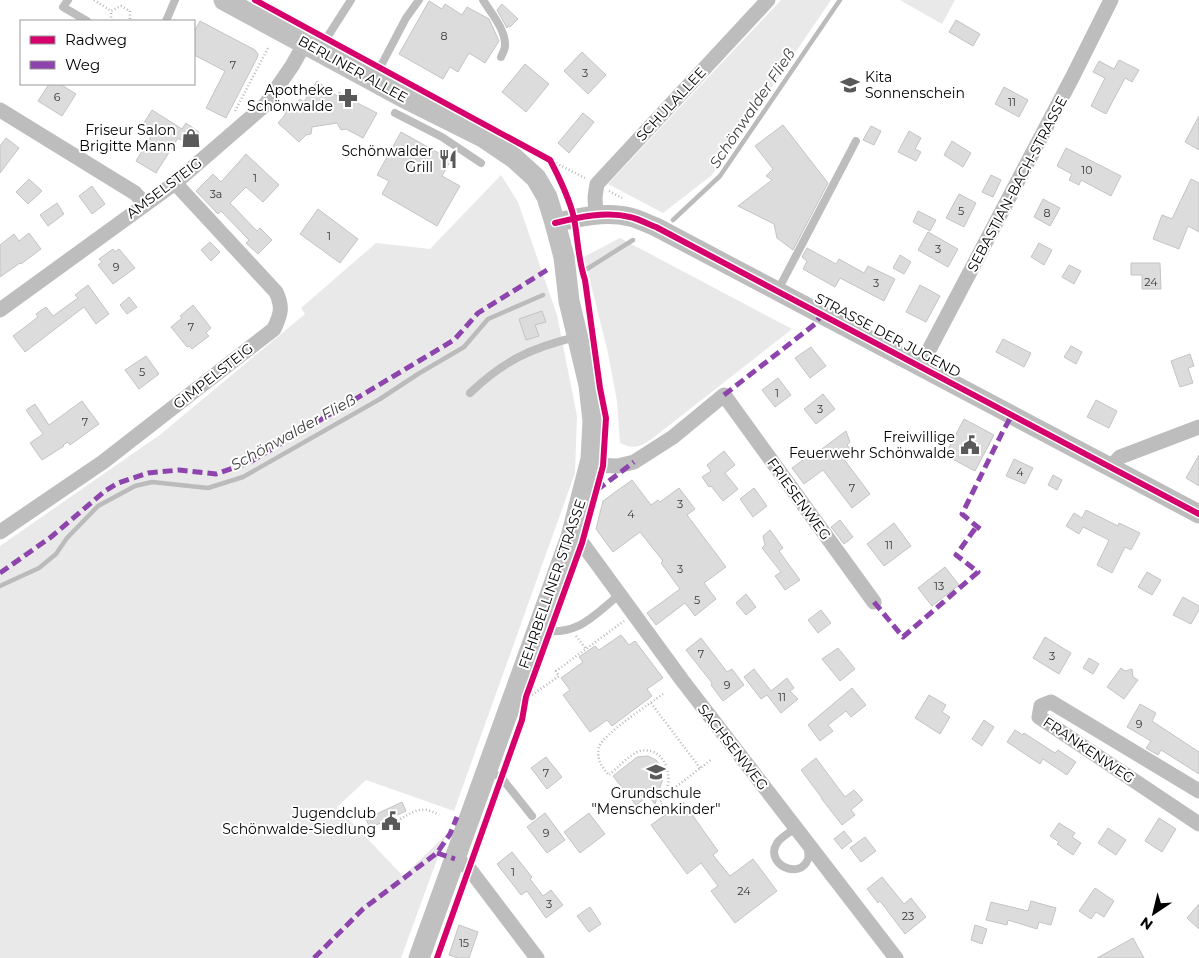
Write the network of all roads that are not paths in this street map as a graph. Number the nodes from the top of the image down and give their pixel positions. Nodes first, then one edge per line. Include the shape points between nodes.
1 (68, 0) edge
2 (175, 0) edge
3 (224, 0) edge
4 (351, 0) edge
5 (419, 0) edge
6 (483, 0) edge
7 (768, 0) edge
8 (1111, 0) edge
9 (85, 20) edge
10 (166, 20) edge
11 (312, 46) junction
12 (501, 57) dead end
13 (374, 81) junction
14 (0, 110) edge
15 (395, 113) dead end
16 (483, 137) joint
17 (856, 141) dead end
18 (481, 163) dead end
19 (175, 183) junction
20 (145, 204) junction
21 (596, 216) junction
22 (555, 223) junction
23 (777, 292) junction
24 (0, 310) edge
25 (578, 336) junction
26 (920, 367) junction
27 (470, 394) dead end
28 (1199, 427) edge
29 (590, 465) junction
30 (1111, 467) junction
31 (1199, 514) edge
32 (0, 532) edge
33 (570, 537) junction
34 (619, 595) junction
35 (874, 602) dead end
36 (538, 629) junction
37 (486, 771) junction
38 (1199, 791) edge
39 (532, 816) dead end
40 (1199, 824) edge
41 (796, 828) junction
42 (809, 844) junction
43 (455, 860) junction
44 (419, 958) edge
45 (537, 958) edge
46 (896, 958) edge

1 - 9 lane via 63,7
2 - 10 lane
3 - 11 main road, BERLINER ALLEE
4 - 11 lane
5 - 13 lane via 406,18
6 - 12 lane via 504,38
7 - 21 street, SCHULALLEE via 597,184
8 - 26 street, SEBASTIAN-BACH-STRASSE
11 - 13 main road, BERLINER ALLEE
11 - 19 street, AMSELSTEIG via 265,105
13 - 16 main road, BERLINER ALLEE
14 - 20 street via 135,193
15 - 18 lane
16 - 22 main road, FEHRBELLINER STRASSE via 536,178
17 - 23 lane
19 - 20 street, AMSELSTEIG
19 - 32 street, GIMPELSTEIG via 276,292 281,303 274,328 103,462
20 - 24 street, AMSELSTEIG
21 - 22 street, STRASSE DER JUGEND
21 - 23 street, STRASSE DER JUGEND via 631,217 656,227
22 - 25 main road, FEHRBELLINER STRASSE
23 - 26 street, STRASSE DER JUGEND
25 - 27 lane via 538,347 511,360
25 - 29 main road, FEHRBELLINER STRASSE via 593,421
26 - 30 street, STRASSE DER JUGEND
28 - 30 street via 1120,457
29 - 33 main road, FEHRBELLINER STRASSE
29 - 35 street, FRIESENWEG via 618,466 634,462 674,437 724,395
30 - 31 street, STRASSE DER JUGEND
33 - 34 street, SACHSENWEG via 582,543
33 - 36 main road, FEHRBELLINER STRASSE
34 - 36 lane via 572,630 550,632
34 - 41 street, SACHSENWEG
36 - 37 main road, FEHRBELLINER STRASSE
37 - 39 lane via 501,777
37 - 43 main road, FEHRBELLINER STRASSE
38 - 40 street, FRANKENWEG via 1051,702 1041,706 1039,717
41 - 42 street, SACHSENWEG
41 - 42 lane via 777,843 775,854 779,864 789,870 800,867 808,859
42 - 46 street, SACHSENWEG
43 - 44 main road, FEHRBELLINER STRASSE
43 - 45 street via 468,867

